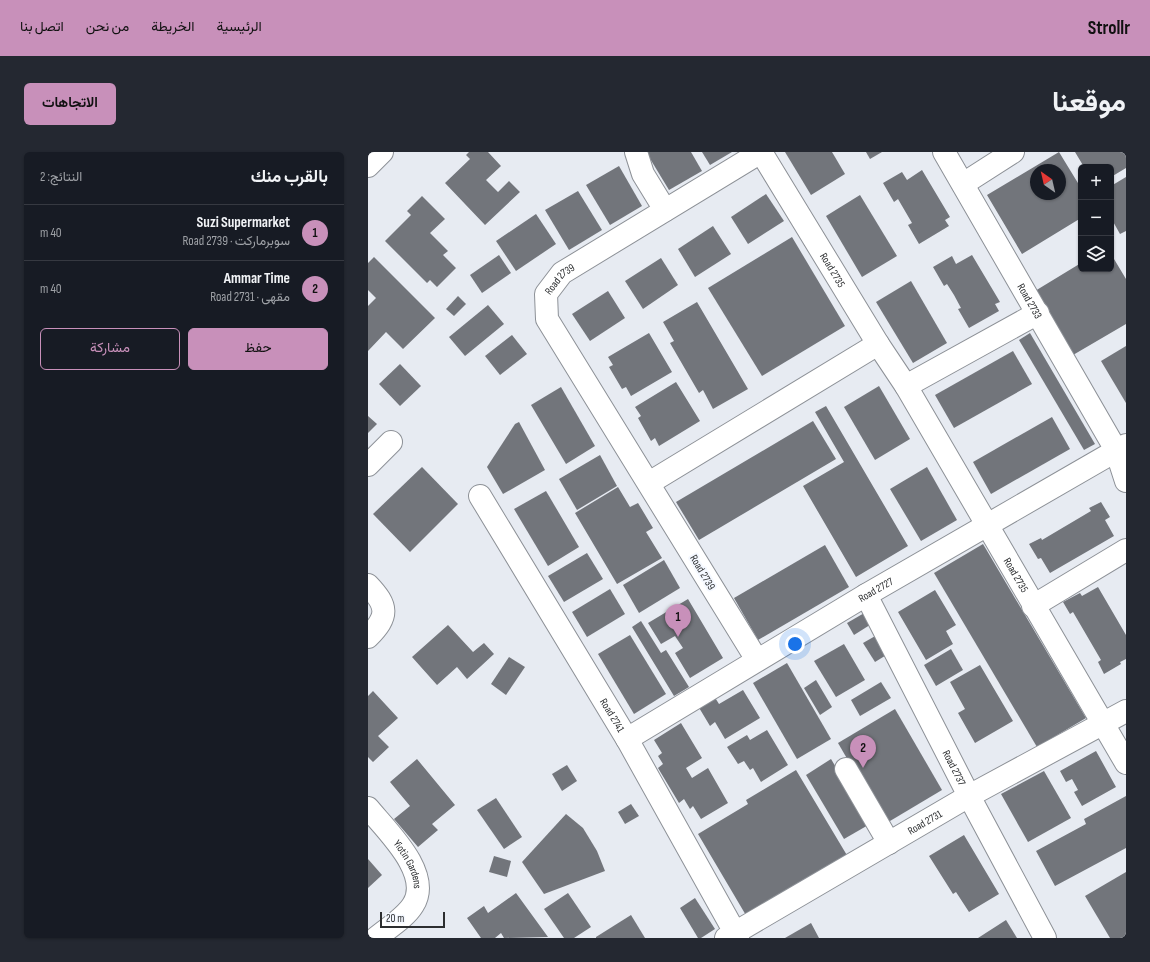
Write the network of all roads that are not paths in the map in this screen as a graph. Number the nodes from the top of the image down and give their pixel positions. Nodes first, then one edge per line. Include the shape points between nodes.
1 (382, 152) edge
2 (636, 152) edge
3 (761, 152) edge
4 (944, 152) edge
5 (1013, 152) edge
6 (368, 166) edge
7 (963, 184) junction
8 (665, 210) junction
9 (1038, 313) junction
10 (878, 344) junction
11 (906, 386) junction
12 (391, 442) dead end
13 (1123, 452) edge
14 (368, 465) edge
15 (1126, 481) edge
16 (649, 483) junction
17 (480, 496) dead end
18 (986, 525) junction
19 (1126, 550) edge
20 (368, 585) edge
21 (866, 595) junction
22 (1033, 606) junction
23 (368, 637) edge
24 (757, 660) junction
25 (1126, 711) edge
26 (1102, 724) junction
27 (627, 739) junction
28 (1126, 763) edge
29 (846, 769) dead end
30 (969, 796) junction
31 (368, 808) edge
32 (889, 843) junction
33 (733, 936) edge
34 (376, 938) edge
35 (1045, 938) edge

1 - 6 street
2 - 8 street via 642,174
3 - 8 street, Road 2739
3 - 10 street, Road 2735
4 - 7 street, Road 2733
5 - 7 street
7 - 9 street, Road 2733
8 - 16 street, Road 2739 via 562,273 546,294 546,319
9 - 11 street
9 - 13 street, Road 2733
10 - 11 street, Road 2735
10 - 16 street
11 - 18 street, Road 2735
12 - 14 street
13 - 15 street, Road 2733
13 - 18 street, Road 2727
16 - 24 street, Road 2739
17 - 27 street, Road 2741
18 - 21 street, Road 2727
18 - 22 street, Road 2735
19 - 22 street
20 - 23 street via 379,597 384,611 380,626
21 - 24 street, Road 2727
21 - 30 street, Road 2737
22 - 26 street, Road 2735
24 - 27 street, Road 2727
25 - 26 street, Road 2731
26 - 28 street, Road 2735
26 - 30 street, Road 2731
27 - 33 street, Road 2741
29 - 32 street
30 - 32 street, Road 2731
30 - 35 street, Road 2737
31 - 34 street, Yiotin Gardens via 413,865 419,886 418,897 413,907
32 - 33 street, Road 2731

